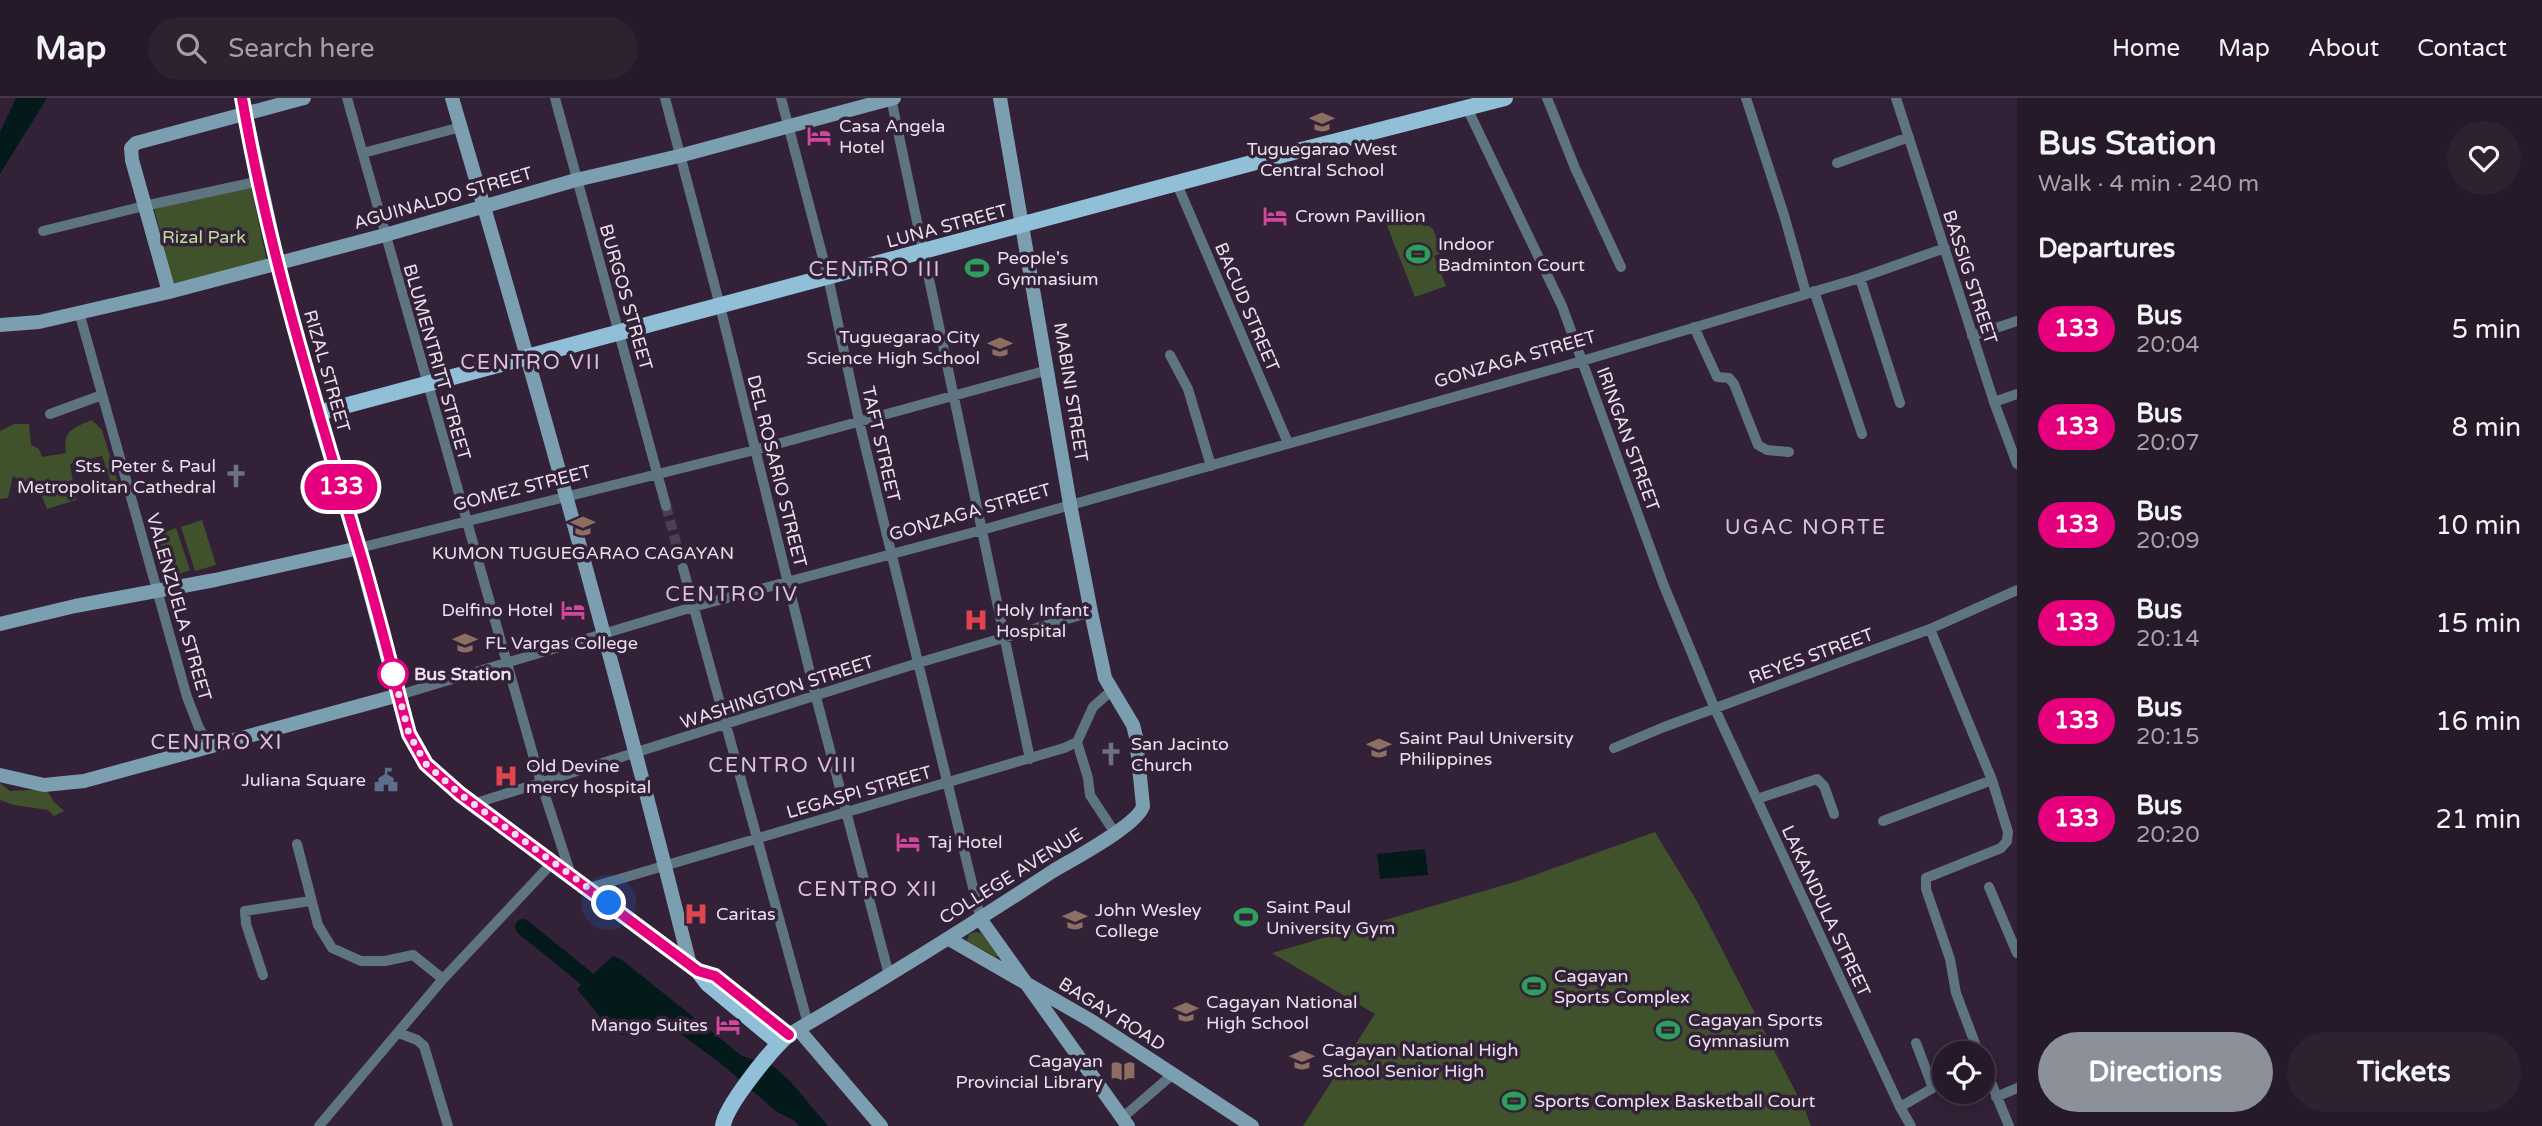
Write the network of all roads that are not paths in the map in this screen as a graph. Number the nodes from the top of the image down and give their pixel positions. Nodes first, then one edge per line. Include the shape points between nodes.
1 (242, 98) edge
2 (304, 98) edge
3 (347, 98) edge
4 (452, 98) edge
5 (555, 98) edge
6 (665, 98) edge
7 (781, 98) edge
8 (892, 98) edge
9 (1000, 98) edge
10 (1505, 98) edge
11 (1547, 98) edge
12 (1746, 98) edge
13 (1896, 98) edge
14 (1467, 108) junction
15 (244, 114) junction
16 (787, 126) junction
17 (461, 127) junction
18 (1909, 137) junction
19 (363, 153) junction
20 (679, 156) junction
21 (1837, 163) dead end
22 (576, 180) junction
23 (260, 181) junction
24 (1177, 184) junction
25 (144, 206) junction
26 (484, 208) junction
27 (1024, 225) junction
28 (43, 231) dead end
29 (385, 235) junction
30 (1945, 248) junction
31 (925, 251) junction
32 (278, 263) junction
33 (1621, 268) dead end
34 (828, 277) junction
35 (1860, 278) junction
36 (169, 292) junction
37 (1810, 292) junction
38 (720, 306) junction
39 (79, 312) junction
40 (2017, 321) edge
41 (0, 325) edge
42 (1694, 327) junction
43 (620, 332) junction
44 (1972, 336) junction
45 (1170, 355) dead end
46 (528, 357) junction
47 (1582, 361) junction
48 (1048, 370) junction
49 (428, 385) junction
50 (2017, 394) edge
51 (102, 395) junction
52 (954, 396) junction
53 (1994, 402) junction
54 (1900, 403) dead end
55 (318, 413) junction
56 (50, 414) dead end
57 (859, 421) junction
58 (1862, 434) dead end
59 (1288, 443) junction
60 (755, 450) junction
61 (1789, 452) dead end
62 (2017, 464) edge
63 (1211, 466) junction
64 (657, 473) junction
65 (566, 496) junction
66 (1070, 504) junction
67 (666, 506) tunnel mouth
68 (466, 522) junction
69 (982, 530) junction
70 (359, 548) junction
71 (891, 554) junction
72 (683, 568) tunnel mouth
73 (787, 582) junction
74 (157, 590) junction
75 (2017, 590) edge
76 (693, 607) junction
77 (1091, 612) junction
78 (0, 624) edge
79 (1930, 629) junction
80 (604, 633) junction
81 (1006, 637) junction
82 (506, 662) junction
83 (918, 663) junction
84 (1111, 691) junction
85 (399, 695) junction
86 (816, 697) junction
87 (1715, 709) junction
88 (726, 724) junction
89 (1077, 742) junction
90 (210, 745) junction
91 (1614, 748) dead end
92 (635, 753) junction
93 (1030, 758) junction
94 (0, 775) edge
95 (1992, 780) junction
96 (541, 783) junction
97 (948, 783) junction
98 (1757, 799) junction
99 (473, 804) junction
100 (845, 812) junction
101 (1834, 814) dead end
102 (1883, 821) dead end
103 (1115, 833) junction
104 (758, 838) junction
105 (297, 844) dead end
106 (553, 862) junction
107 (665, 865) junction
108 (571, 875) junction
109 (1989, 887) dead end
110 (589, 888) junction
111 (310, 901) junction
112 (981, 920) junction
113 (949, 939) junction
114 (2017, 953) edge
115 (694, 968) junction
116 (263, 975) dead end
117 (889, 975) junction
118 (443, 979) junction
119 (1030, 986) junction
120 (399, 1033) junction
121 (789, 1037) junction
122 (1974, 1041) edge
123 (1916, 1043) dead end
124 (1172, 1075) junction
125 (2017, 1088) edge
126 (1996, 1097) joint
127 (735, 1102) junction
128 (1900, 1107) junction
129 (1125, 1122) edge
130 (318, 1126) edge
131 (448, 1126) edge
132 (723, 1126) edge
133 (732, 1126) edge
134 (881, 1126) edge
135 (1252, 1126) edge
136 (1911, 1126) edge
137 (2009, 1126) edge

1 - 15 street, RIZAL STREET
2 - 15 street
3 - 19 street, BLUMENTRITT STREET
4 - 17 street
5 - 22 street, BURGOS STREET
6 - 20 street, DEL ROSARIO STREET
7 - 16 street, TAFT STREET
8 - 16 street, AGUINALDO STREET
8 - 31 street
9 - 27 street, MABINI STREET
10 - 14 main road, LUNA STREET
11 - 33 street
12 - 37 street
13 - 18 street, BASSIG STREET
14 - 24 main road, LUNA STREET
14 - 47 street, IRINGAN STREET via 1562,306
15 - 23 street, RIZAL STREET
15 - 25 street via 136,143 130,155
16 - 20 street, AGUINALDO STREET
16 - 34 street, TAFT STREET
17 - 19 street
17 - 26 street
18 - 21 street
18 - 30 street, BASSIG STREET
19 - 29 street, BLUMENTRITT STREET
20 - 22 street, AGUINALDO STREET
20 - 38 street, DEL ROSARIO STREET
22 - 26 street, AGUINALDO STREET
22 - 43 street, BURGOS STREET
23 - 25 street
23 - 32 street, RIZAL STREET
24 - 27 main road, LUNA STREET
24 - 59 street, BACUD STREET
25 - 28 street
25 - 36 street
26 - 29 street, AGUINALDO STREET
26 - 46 street
27 - 31 main road, LUNA STREET
27 - 48 street, MABINI STREET
29 - 32 street, AGUINALDO STREET
29 - 49 street, BLUMENTRITT STREET
30 - 35 street, GONZAGA STREET
30 - 44 street, BASSIG STREET
31 - 34 main road, LUNA STREET
31 - 52 street
32 - 36 street, AGUINALDO STREET
32 - 55 street, RIZAL STREET
34 - 38 main road, LUNA STREET
34 - 57 street, TAFT STREET
35 - 37 street, GONZAGA STREET
35 - 54 street
36 - 39 street, AGUINALDO STREET
37 - 42 street, GONZAGA STREET
37 - 58 street
38 - 43 main road, LUNA STREET
38 - 60 street, DEL ROSARIO STREET
39 - 41 street, AGUINALDO STREET
39 - 51 street, VALENZUELA STREET
40 - 44 street
42 - 47 street, GONZAGA STREET
42 - 61 street via 1717,377 1729,377 1734,384 1758,445
43 - 46 main road, LUNA STREET
43 - 64 street, BURGOS STREET
44 - 53 street, BASSIG STREET
45 - 63 street via 1184,380
46 - 49 main road, LUNA STREET
46 - 65 street
47 - 59 street, GONZAGA STREET
47 - 87 street, IRINGAN STREET via 1664,586
48 - 52 street, GOMEZ STREET
48 - 66 street, MABINI STREET
49 - 55 main road, LUNA STREET
49 - 68 street, BLUMENTRITT STREET
50 - 53 street
51 - 56 street
51 - 74 street, VALENZUELA STREET
52 - 57 street, GOMEZ STREET
52 - 69 street
53 - 62 street, BASSIG STREET
55 - 70 main road, RIZAL STREET
57 - 60 street, GOMEZ STREET
57 - 71 street, TAFT STREET
59 - 63 street, GONZAGA STREET
60 - 64 street, GOMEZ STREET
60 - 73 street, DEL ROSARIO STREET
63 - 66 street, GONZAGA STREET
64 - 65 street, GOMEZ STREET
64 - 67 street, BURGOS STREET
65 - 68 street, GOMEZ STREET
65 - 80 street
66 - 69 street, GONZAGA STREET
66 - 77 street, MABINI STREET
68 - 70 street, GOMEZ STREET
68 - 82 street, BLUMENTRITT STREET
69 - 71 street, GONZAGA STREET
69 - 81 street
70 - 74 street, GOMEZ STREET
70 - 85 main road, RIZAL STREET
71 - 73 street, GONZAGA STREET
71 - 83 street, TAFT STREET
72 - 76 street
73 - 76 street, GONZAGA STREET
73 - 86 street, DEL ROSARIO STREET
74 - 78 street, GOMEZ STREET
74 - 90 street, VALENZUELA STREET via 193,713
75 - 79 street, REYES STREET
76 - 80 street, GONZAGA STREET
76 - 88 street
77 - 81 street, WASHINGTON STREET
77 - 84 street, MABINI STREET
79 - 87 street, REYES STREET
79 - 95 street
80 - 82 street, GONZAGA STREET
80 - 92 street
81 - 83 street, WASHINGTON STREET
81 - 93 street
82 - 85 street, GONZAGA STREET
82 - 96 street, BLUMENTRITT STREET
83 - 86 street, WASHINGTON STREET
83 - 97 street, TAFT STREET
84 - 89 street via 1093,707
84 - 103 street, COLLEGE AVENUE via 1133,725 1143,806
85 - 90 street, GONZAGA STREET
85 - 99 main road, RIZAL STREET via 420,757
86 - 88 street, WASHINGTON STREET
86 - 100 street, DEL ROSARIO STREET
87 - 91 street, REYES STREET
87 - 98 street, LAKANDULA STREET
88 - 92 street, WASHINGTON STREET
88 - 104 street
89 - 93 street, LEGASPI STREET
89 - 103 street via 1090,796
90 - 94 street, GONZAGA STREET via 84,781 44,785
92 - 96 street, WASHINGTON STREET
92 - 107 street
93 - 97 street, LEGASPI STREET
95 - 102 street
95 - 122 street via 2005,818 2007,841 1991,853 1929,876 1925,883
96 - 99 street, WASHINGTON STREET
96 - 108 street, BLUMENTRITT STREET
97 - 100 street, LEGASPI STREET
97 - 112 street, TAFT STREET
98 - 101 street via 1817,779
98 - 128 street, LAKANDULA STREET
99 - 106 main road, RIZAL STREET
100 - 104 street, LEGASPI STREET
100 - 117 street, DEL ROSARIO STREET
103 - 112 street, COLLEGE AVENUE
104 - 107 street, LEGASPI STREET
104 - 121 street
105 - 111 street
106 - 108 main road, RIZAL STREET
106 - 118 street
107 - 110 street, LEGASPI STREET
107 - 115 street
108 - 110 main road, RIZAL STREET
109 - 114 street
110 - 115 main road, RIZAL STREET
111 - 116 street via 246,911
111 - 118 street via 332,948 361,961 413,955
112 - 113 street, COLLEGE AVENUE
112 - 119 street
113 - 117 street, COLLEGE AVENUE
113 - 119 street, BAGAY ROAD
115 - 121 main road, RIZAL STREET via 715,976
117 - 121 street, COLLEGE AVENUE
118 - 120 street
119 - 124 street, BAGAY ROAD
119 - 129 street
120 - 130 street
120 - 131 street via 424,1046
121 - 127 main road
121 - 134 street
123 - 128 street via 1933,1088
124 - 129 street
124 - 135 street, BAGAY ROAD
125 - 126 street
126 - 137 street
127 - 132 main road via 723,1118
127 - 133 main road
128 - 136 street, LAKANDULA STREET

